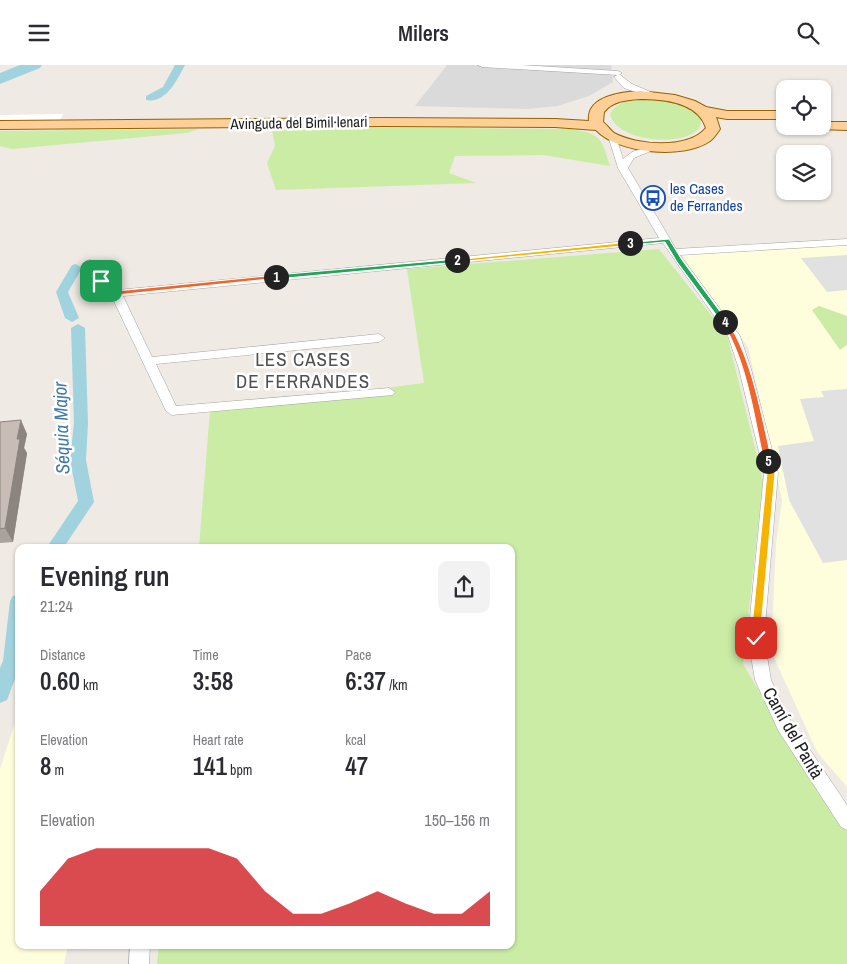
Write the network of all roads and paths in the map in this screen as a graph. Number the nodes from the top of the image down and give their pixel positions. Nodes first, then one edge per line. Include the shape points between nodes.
1 (482, 65) edge
2 (618, 71) edge
3 (653, 95) junction
4 (616, 98) junction
5 (597, 110) junction
6 (701, 110) junction
7 (776, 115) edge
8 (831, 115) edge
9 (847, 115) edge
10 (0, 119) edge
11 (59, 121) junction
12 (0, 125) edge
13 (599, 126) junction
14 (776, 126) edge
15 (831, 126) edge
16 (847, 126) edge
17 (711, 131) junction
18 (612, 137) junction
19 (654, 147) junction
20 (623, 168) junction
21 (847, 242) edge
22 (847, 249) edge
23 (673, 251) junction
24 (89, 263) dead end
25 (116, 293) junction
26 (379, 338) dead end
27 (149, 361) junction
28 (389, 392) dead end
29 (847, 821) edge
30 (140, 949) edge
31 (138, 964) edge

1 - 2 street
2 - 3 street via 628,86
2 - 4 street via 620,87
3 - 4 main road
3 - 6 main road via 679,100
4 - 5 main road
5 - 11 main road, Avinguda del Bimil·lenari via 552,116 377,115
5 - 13 main road via 595,118
6 - 7 main road via 727,115
6 - 17 main road via 712,122
8 - 9 main road
10 - 11 main road, Avinguda del Bimil·lenari
11 - 12 main road, Avinguda del Bimil·lenari
11 - 13 main road, Avinguda del Bimil·lenari via 563,123
13 - 18 main road
14 - 17 main road via 737,126
15 - 16 main road
17 - 19 main road via 694,143
18 - 19 main road
18 - 20 street, Camí del Pantà
19 - 20 street via 629,156
20 - 23 street, Camí del Pantà
21 - 23 street
22 - 23 street
23 - 25 street
23 - 29 street, Camí del Pantà via 734,336 771,473 756,638 763,680 784,725
24 - 25 street via 101,281
25 - 27 street
26 - 27 street
27 - 28 street via 172,411
30 - 31 street

